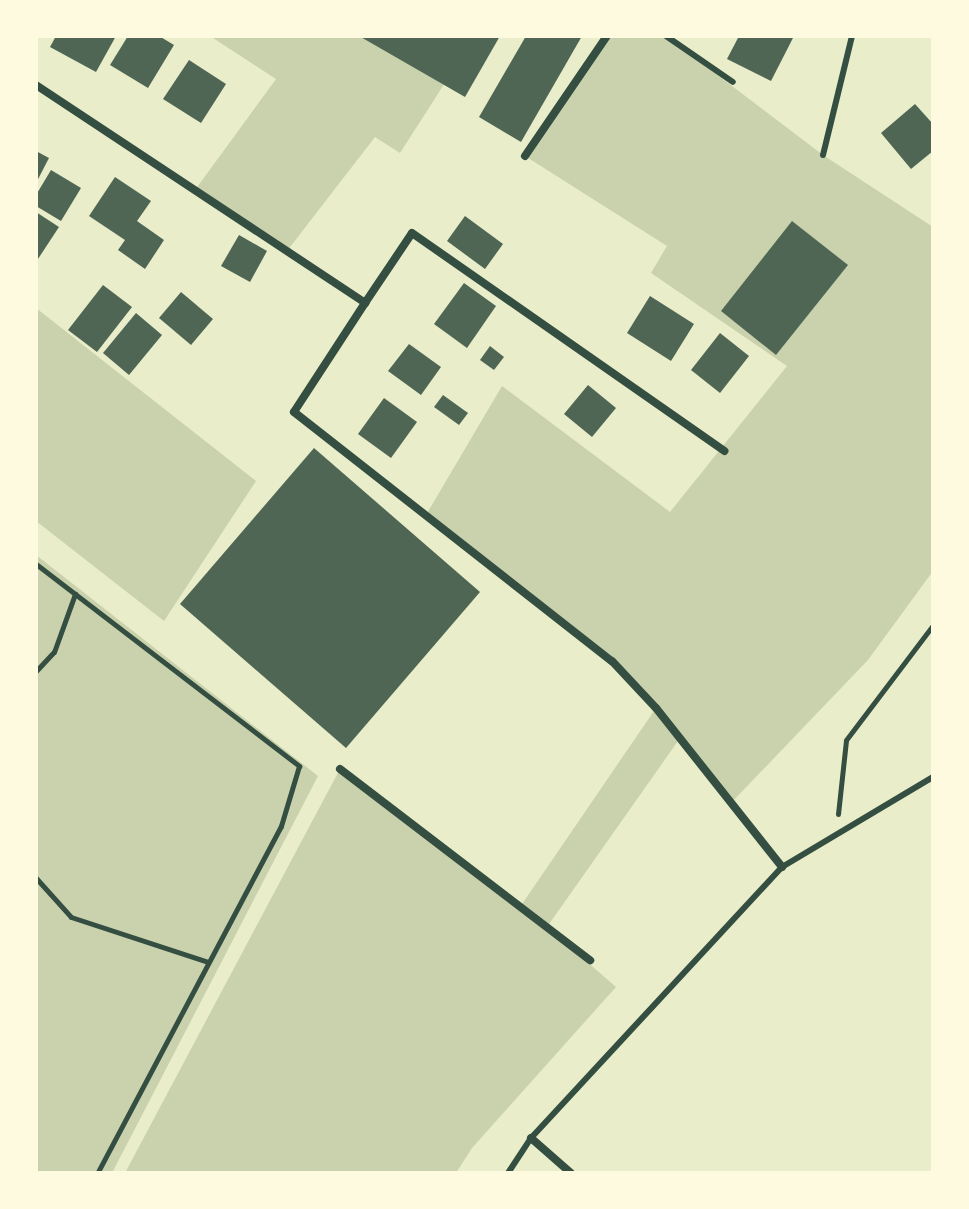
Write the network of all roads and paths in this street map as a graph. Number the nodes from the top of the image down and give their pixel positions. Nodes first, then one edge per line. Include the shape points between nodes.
1 (607, 36) edge
2 (666, 36) edge
3 (852, 36) edge
4 (733, 82) dead end
5 (36, 85) edge
6 (823, 155) dead end
7 (525, 156) dead end
8 (365, 303) junction
9 (724, 451) dead end
10 (36, 564) edge
11 (75, 594) junction
12 (933, 625) edge
13 (36, 671) edge
14 (340, 769) dead end
15 (933, 777) edge
16 (836, 835) junction
17 (782, 867) junction
18 (36, 878) edge
19 (590, 960) dead end
20 (208, 962) junction
21 (531, 1138) junction
22 (97, 1173) edge
23 (508, 1173) edge
24 (571, 1173) edge

1 - 7 street
2 - 4 lane
3 - 6 lane
5 - 8 street
8 - 9 street via 412,233
8 - 17 street via 294,412 612,661 656,708
10 - 11 path
11 - 13 path via 54,652
11 - 20 path via 299,766 281,826
12 - 16 path via 846,740
14 - 19 street
15 - 16 lane
16 - 17 lane
17 - 21 lane
18 - 20 path via 71,917
20 - 22 path
21 - 23 lane
21 - 24 street

